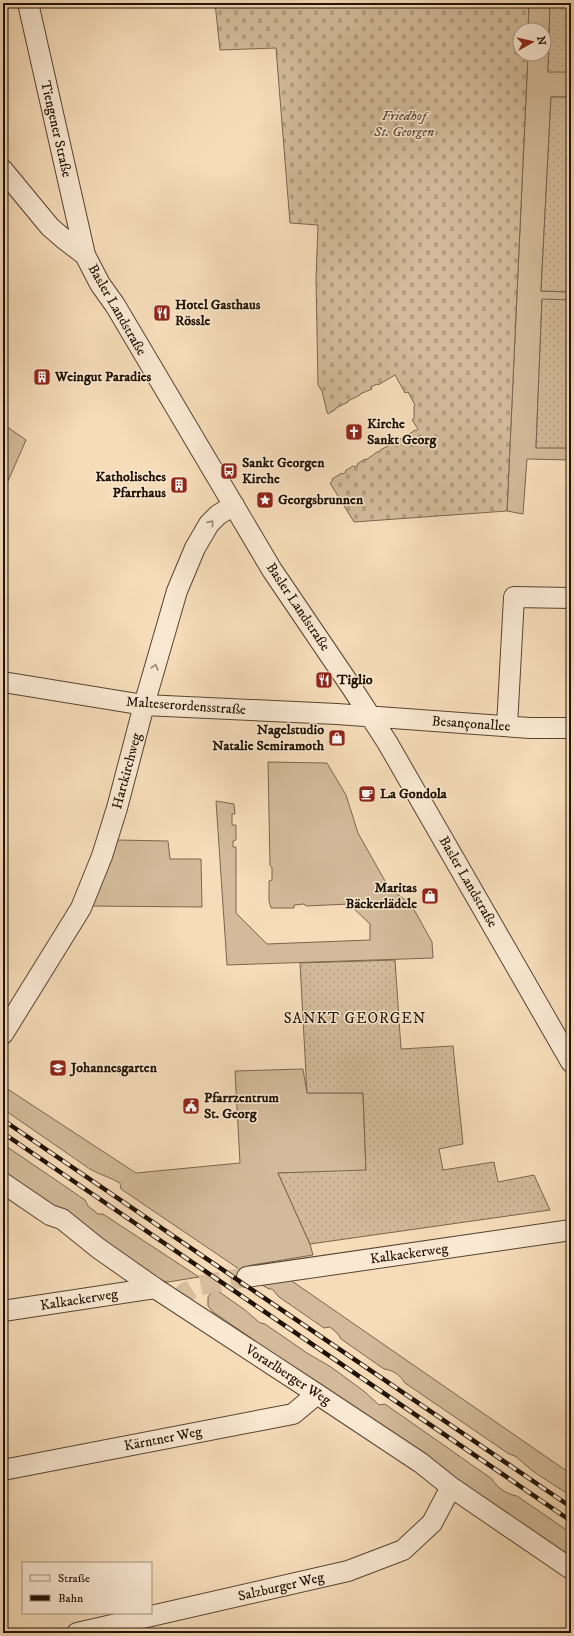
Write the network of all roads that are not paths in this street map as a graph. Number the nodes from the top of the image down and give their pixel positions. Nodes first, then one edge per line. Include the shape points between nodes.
1 (28, 3) edge
2 (3, 170) edge
3 (85, 255) junction
4 (234, 505) junction
5 (571, 598) edge
6 (3, 682) edge
7 (144, 705) junction
8 (371, 717) junction
9 (507, 726) junction
10 (571, 728) edge
11 (3, 1034) edge
12 (571, 1062) edge
13 (3, 1183) edge
14 (571, 1230) edge
15 (247, 1277) tunnel mouth
16 (155, 1288) junction
17 (3, 1311) edge
18 (317, 1394) junction
19 (3, 1470) edge
20 (451, 1487) junction
21 (571, 1569) edge
22 (78, 1633) edge

1 - 3 street, Tiengener Straße
2 - 3 street, Basler Landstraße via 50,227
3 - 4 street, Basler Landstraße
7 -> 4 street, Hartkirchweg via 177,590 195,548 218,515
4 - 8 street, Basler Landstraße via 289,596
5 - 9 street via 514,597
6 - 7 street, Malteserordensstraße
7 - 8 street, Malteserordensstraße
7 - 11 street, Hartkirchweg via 117,808 82,908
8 - 9 street, Besançonallee
8 - 12 street, Basler Landstraße
9 - 10 street, Besançonallee
13 - 16 street, Vorarlberger Weg via 50,1215 62,1220
14 - 15 street, Kalkackerweg
16 - 17 street, Kalkackerweg
16 - 18 street, Vorarlberger Weg
18 - 19 street, Kärntner Weg via 293,1414
18 - 20 street, Vorarlberger Weg via 421,1463
20 - 21 street, Vorarlberger Weg
20 - 22 street, Salzburger Weg via 432,1523 403,1550 376,1561 348,1571

